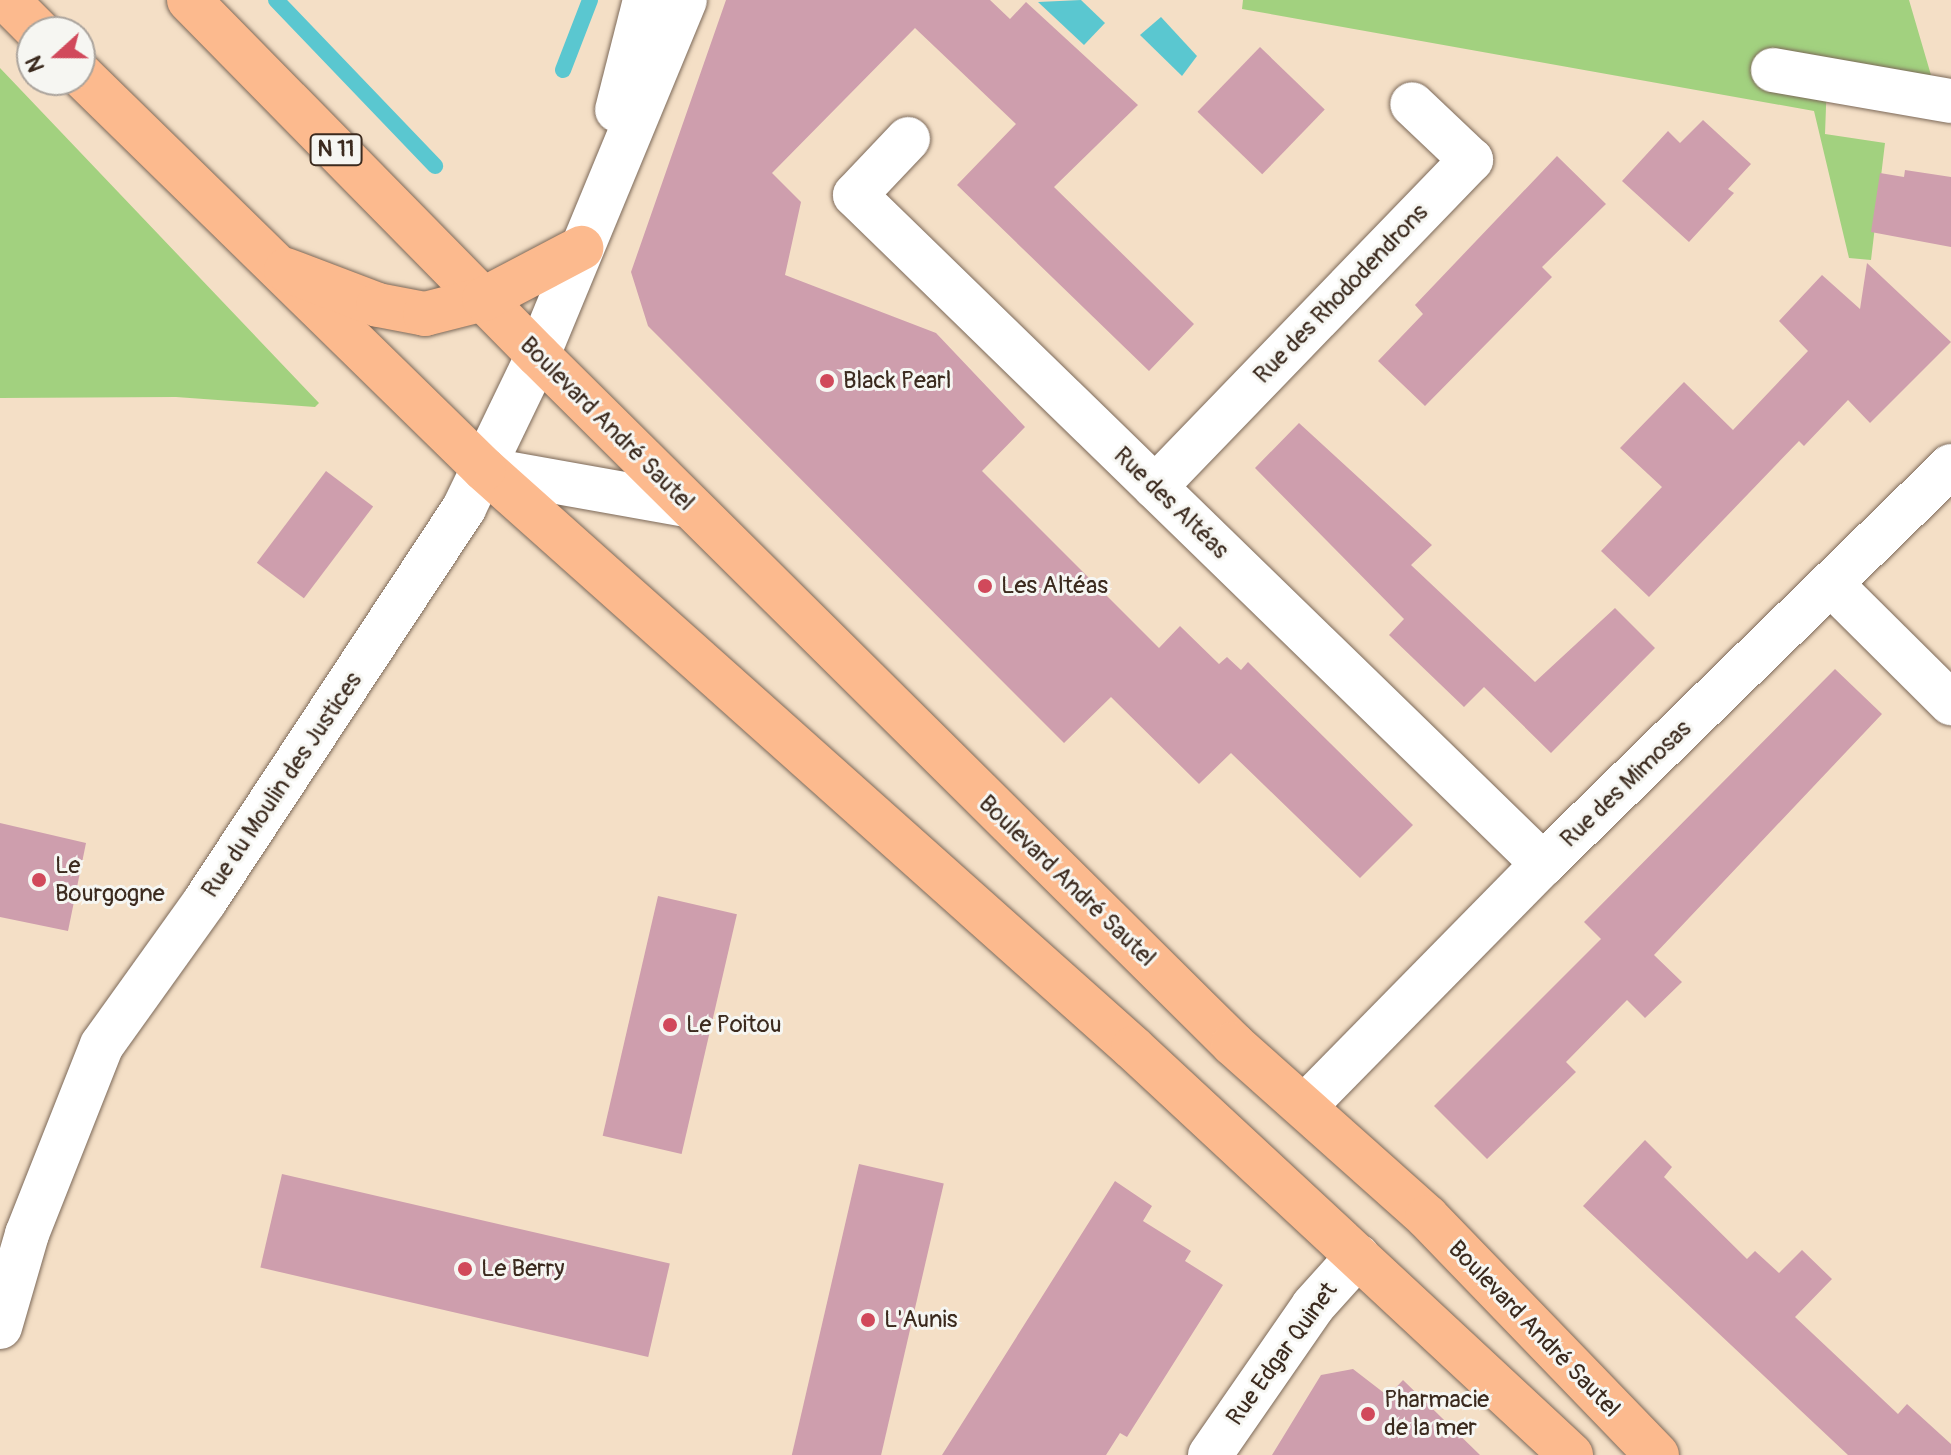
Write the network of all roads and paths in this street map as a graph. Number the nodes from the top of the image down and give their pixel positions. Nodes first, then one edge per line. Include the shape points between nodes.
1 (7, 0) edge
2 (189, 0) edge
3 (645, 0) edge
4 (685, 0) edge
5 (23, 16) edge
6 (1773, 70) dead end
7 (96, 90) edge
8 (1951, 101) edge
9 (1412, 104) dead end
10 (908, 139) dead end
11 (581, 248) junction
12 (269, 264) junction
13 (484, 299) junction
14 (538, 355) junction
15 (1951, 466) edge
16 (484, 469) junction
17 (1155, 487) junction
18 (686, 505) junction
19 (1832, 585) junction
20 (1951, 703) edge
21 (1543, 864) junction
22 (1305, 1106) junction
23 (1358, 1256) junction
24 (0, 1327) edge
25 (1210, 1455) edge
26 (1571, 1455) edge
27 (1657, 1455) edge

1 - 5 main road
2 - 13 main road, N 11
3 - 11 street
4 - 11 street
6 - 8 street
7 - 12 main road
9 - 17 street, Rue des Rhododendrons via 1471,160
10 - 17 street, Rue des Altéas via 855,195
11 - 13 main road
11 - 14 street, Rue du Moulin des Justices
12 - 13 main road via 400,311 425,314
12 - 16 main road
13 - 14 main road, Boulevard André Sautel / N 11
14 - 16 street, Rue du Moulin des Justices
14 - 18 main road, Boulevard André Sautel
15 - 19 street, Rue des Mimosas
16 - 18 street
16 - 23 main road
16 - 24 street, Rue du Moulin des Justices via 434,558 102,1045 27,1234
17 - 21 street, Rue des Altéas
18 - 22 main road, Boulevard André Sautel via 1221,1033
19 - 20 street
19 - 21 street, Rue des Mimosas
21 - 22 street, Rue des Mimosas
22 - 27 main road, Boulevard André Sautel via 1427,1217
23 - 25 street, Rue Edgar Quinet via 1313,1306
23 - 26 main road

